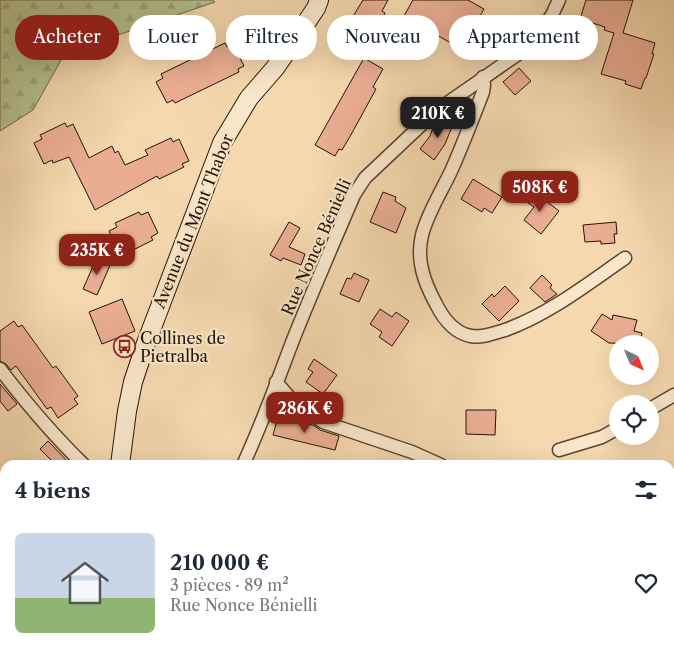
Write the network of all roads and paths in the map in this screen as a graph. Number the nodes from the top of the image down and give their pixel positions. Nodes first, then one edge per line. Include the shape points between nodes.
1 (319, 0) edge
2 (559, 0) edge
3 (483, 77) junction
4 (625, 258) dead end
5 (0, 369) edge
6 (276, 382) junction
7 (674, 396) edge
8 (659, 404) edge
9 (609, 433) edge
10 (559, 450) dead end
11 (79, 460) edge
12 (121, 460) edge
13 (246, 460) edge
14 (430, 460) edge

1 - 12 street, Avenue du Mont Thabor via 275,68 249,98 222,143 144,346 126,411
2 - 3 street, Rue Nonce Bénielli via 539,33 518,54
3 - 4 street via 483,92 422,234 422,269 448,323 471,336 489,335 520,324 556,306
3 - 6 street, Rue Nonce Bénielli via 436,111 365,178 354,195
5 - 11 street via 37,417
6 - 13 street, Rue Nonce Bénielli
6 - 14 street via 290,398 323,422
7 - 8 street
9 - 10 street

